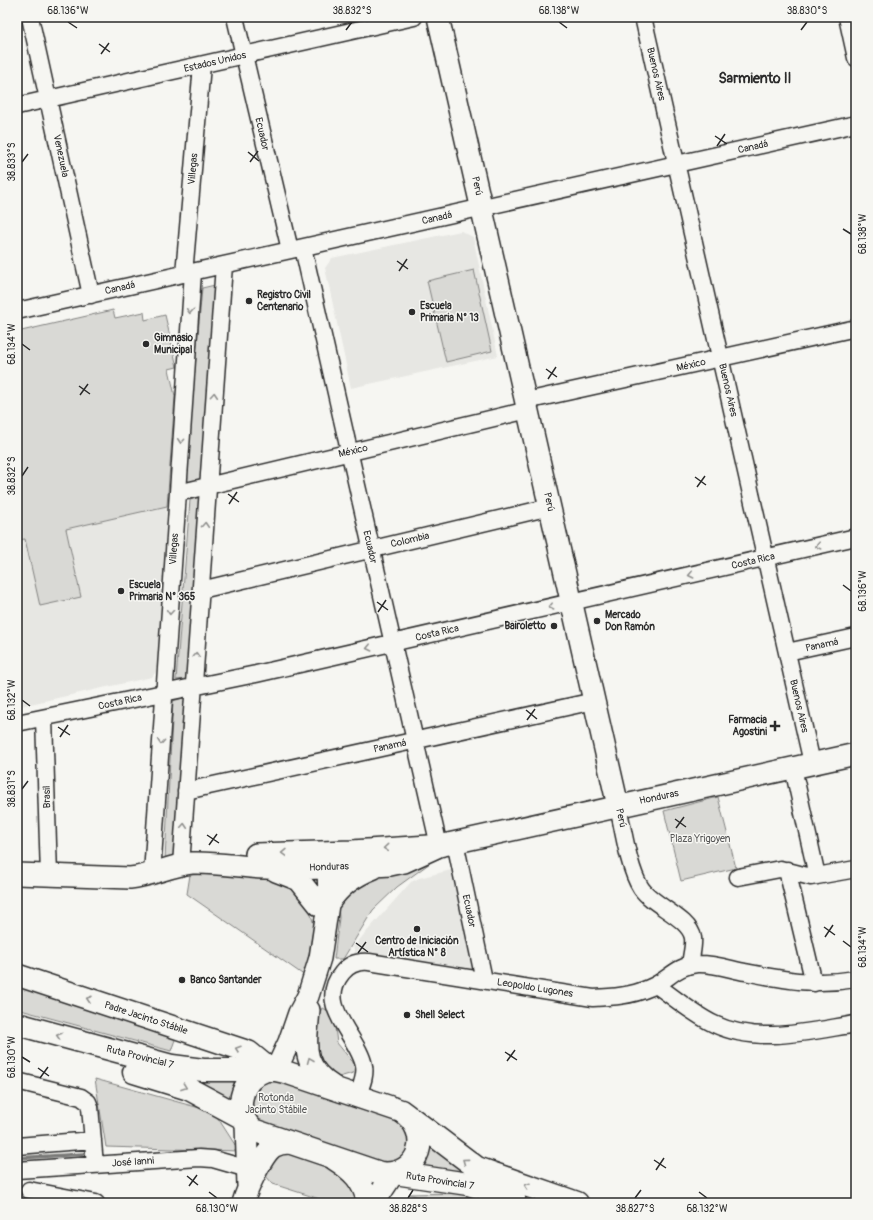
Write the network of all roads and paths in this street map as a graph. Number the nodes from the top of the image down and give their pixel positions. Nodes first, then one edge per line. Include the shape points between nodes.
1 (30, 17) edge
2 (235, 17) edge
3 (414, 17) edge
4 (438, 17) edge
5 (643, 17) edge
6 (847, 17) edge
7 (244, 55) junction
8 (856, 58) edge
9 (202, 64) junction
10 (48, 99) junction
11 (17, 106) edge
12 (856, 124) edge
13 (676, 164) junction
14 (481, 208) junction
15 (296, 249) junction
16 (224, 265) junction
17 (188, 273) junction
18 (91, 295) junction
19 (17, 311) edge
20 (856, 328) edge
21 (721, 358) junction
22 (527, 406) junction
23 (349, 452) junction
24 (208, 486) junction
25 (178, 493) junction
26 (550, 507) junction
27 (856, 537) edge
28 (371, 550) junction
29 (766, 558) junction
30 (201, 590) junction
31 (571, 602) junction
32 (856, 637) edge
33 (392, 643) junction
34 (787, 652) junction
35 (194, 687) junction
36 (165, 692) junction
37 (594, 701) junction
38 (44, 718) junction
39 (17, 724) edge
40 (415, 741) junction
41 (856, 754) edge
42 (803, 765) junction
43 (186, 791) junction
44 (618, 806) junction
45 (447, 844) junction
46 (217, 862) junction
47 (323, 862) junction
48 (181, 865) junction
49 (382, 865) junction
50 (266, 868) junction
51 (856, 869) edge
52 (787, 870) junction
53 (17, 874) edge
54 (152, 874) junction
55 (49, 876) junction
56 (817, 876) junction
57 (738, 877) dead end
58 (324, 911) junction
59 (690, 965) junction
60 (17, 975) edge
61 (856, 979) edge
62 (484, 980) junction
63 (814, 983) junction
64 (656, 985) junction
65 (308, 996) junction
66 (17, 1024) edge
67 (856, 1024) edge
68 (17, 1039) edge
69 (271, 1070) junction
70 (17, 1081) edge
71 (335, 1088) junction
72 (358, 1095) junction
73 (406, 1114) junction
74 (245, 1121) junction
75 (93, 1140) junction
76 (289, 1143) junction
77 (17, 1146) edge
78 (330, 1157) junction
79 (95, 1165) junction
80 (24, 1170) edge
81 (394, 1174) junction
82 (246, 1186) edge
83 (27, 1197) edge
84 (96, 1203) edge
85 (368, 1203) edge
86 (374, 1203) edge
87 (530, 1203) edge
88 (577, 1203) edge

1 - 10 street, Venezuela
2 - 7 street, Ecuador
3 - 7 street, Estados Unidos
4 - 14 main road, Perú
5 - 13 street, Buenos Aires
6 - 8 street
7 - 9 street, Estados Unidos
7 - 15 street, Ecuador
9 - 10 street, Estados Unidos
9 - 17 street, Villegas
10 - 11 street, Estados Unidos
10 - 18 street, Venezuela
12 - 13 street, Canadá
13 - 14 street, Canadá
13 - 21 street, Buenos Aires
14 - 15 street, Canadá
14 - 22 main road, Perú
15 - 16 street, Canadá
15 - 23 street, Ecuador
16 - 17 street, Canadá
24 -> 16 street
17 - 18 street, Canadá
17 -> 25 street, Villegas
18 - 19 street, Canadá
20 - 21 street, México
21 - 22 street, México
21 - 29 street, Buenos Aires
22 - 23 street, México
22 - 26 main road, Perú
23 - 24 street, México
23 - 28 street, Ecuador
24 - 25 street, México
30 -> 24 street
25 -> 36 street, Villegas
26 - 28 street, Colombia
26 - 31 main road, Perú
27 -> 29 street, Costa Rica
28 - 30 street, Colombia
28 - 33 street, Ecuador
29 -> 31 street, Costa Rica
29 - 34 street, Buenos Aires
35 -> 30 street
31 -> 33 street, Costa Rica
31 - 37 main road, Perú
32 - 34 street, Panamá
33 -> 35 street, Costa Rica
33 - 40 street, Ecuador
34 - 42 street, Buenos Aires
35 - 36 street, Costa Rica
35 - 43 street
36 - 38 street, Costa Rica
36 -> 54 street, Villegas
37 - 40 street, Panamá
37 - 44 main road, Perú
38 - 39 street, Costa Rica
38 - 55 street, Brasil
40 - 43 street, Panamá
40 - 45 street, Ecuador
41 - 42 main road, Honduras
42 - 44 main road, Honduras
42 - 56 street, Buenos Aires
48 -> 43 street
44 - 45 main road, Honduras
44 - 59 street, Perú via 633,868 641,888 654,902 685,924 692,933
45 -> 47 main road, Honduras
45 - 49 main road, Honduras via 404,862
45 - 62 street, Ecuador
47 -> 46 main road, Honduras via 249,854
46 - 48 main road, Honduras
46 - 50 main road, Honduras
47 - 49 main road, Honduras
47 - 50 main road, Honduras
47 - 58 main road
48 - 54 main road, Honduras
49 - 58 main road via 348,881 339,889
50 - 58 main road via 300,880
51 - 56 street
52 - 56 street via 811,877
52 - 57 street
52 - 63 street
53 - 55 main road, Honduras
54 - 55 main road, Honduras via 122,878
58 - 65 main road via 320,958
59 - 63 street, Leopoldo Lugones via 709,965
59 - 64 street, Leopoldo Lugones via 675,970
69 -> 60 main road, Padre Jacinto Stábile via 249,1052
61 - 63 street, Leopoldo Lugones
62 - 64 street, Leopoldo Lugones via 593,998 628,994
62 - 72 street, Leopoldo Lugones via 369,962 355,963 343,971 336,982 334,996 339,1018 365,1066
64 - 67 street via 701,1017 716,1025 738,1031 764,1035 788,1034
65 - 69 main road via 289,1042
71 -> 65 main road via 320,1078 309,1059 305,1038
69 -> 66 highway, Ruta Provincial 7 via 202,1070 172,1066
68 -> 74 highway, Ruta Provincial 7 via 178,1085 199,1093
69 - 71 highway
69 - 74 highway via 252,1078 244,1091 241,1104
70 - 75 street via 86,1100 90,1107
71 - 72 highway
72 - 73 highway
73 - 81 highway via 418,1130 420,1145 412,1163
88 -> 73 highway, Ruta Provincial 7 via 477,1168
74 - 76 highway via 258,1132
74 - 82 main road
75 - 77 street
75 - 79 street
76 - 78 highway
76 - 82 main road via 279,1144 270,1150
78 - 81 highway via 380,1173
78 - 85 main road via 355,1174 363,1186
79 - 80 street, José Ianni
79 - 82 street, José Ianni via 199,1158 220,1161
80 - 83 street
81 - 86 main road
81 - 87 highway, Ruta Provincial 7 via 478,1186
83 - 84 street

